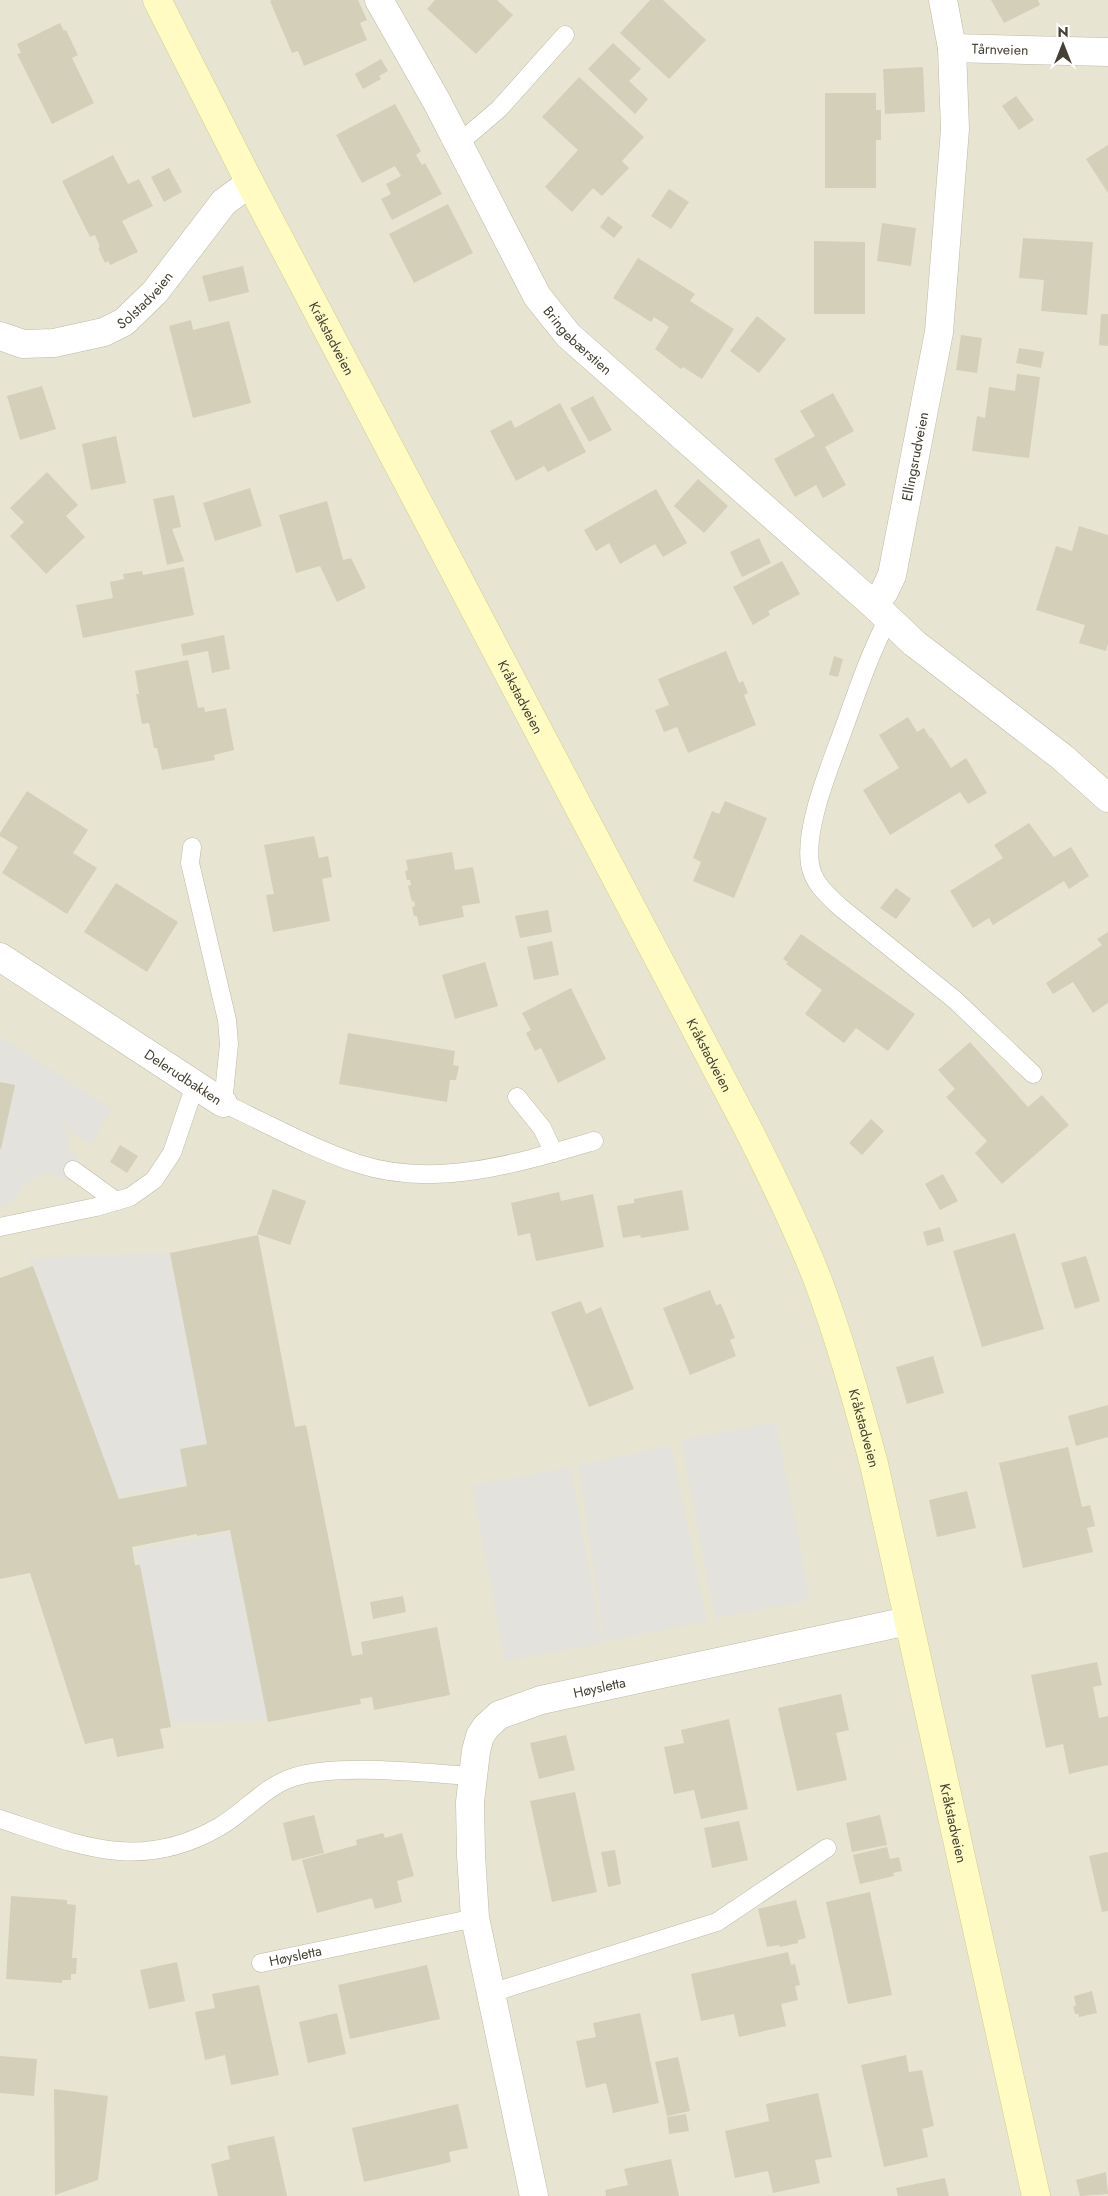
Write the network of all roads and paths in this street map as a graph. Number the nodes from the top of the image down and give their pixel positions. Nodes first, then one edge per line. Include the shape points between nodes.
1 (156, 0) edge
2 (379, 0) edge
3 (943, 0) edge
4 (564, 34) dead end
5 (952, 48) junction
6 (1108, 52) edge
7 (459, 143) junction
8 (250, 182) junction
9 (0, 336) edge
10 (881, 612) junction
11 (1108, 798) edge
12 (192, 847) dead end
13 (0, 957) edge
14 (1033, 1074) dead end
15 (195, 1085) junction
16 (517, 1097) dead end
17 (223, 1103) junction
18 (594, 1141) dead end
19 (554, 1152) junction
20 (73, 1170) dead end
21 (116, 1201) junction
22 (0, 1226) edge
23 (908, 1621) junction
24 (472, 1776) junction
25 (0, 1818) edge
26 (827, 1848) dead end
27 (475, 1918) junction
28 (261, 1963) dead end
29 (491, 1993) junction
30 (534, 2196) edge
31 (1036, 2196) edge

1 - 8 main road, Kråkstadveien
2 - 7 street, Bringebærstien
3 - 5 street, Ellingsrudveien
4 - 7 lane via 500,109
5 - 6 street, Tårnveien
5 - 10 street, Ellingsrudveien via 955,129 939,332 892,576 884,592
7 - 10 street, Bringebærstien via 537,296 568,335
8 - 9 street, Solstadveien via 224,202 156,292 124,322 104,332 54,343 23,344
8 - 23 main road, Kråkstadveien via 783,1198 817,1278 854,1391 874,1464
10 - 11 street via 914,643 1062,757
10 - 14 lane via 870,658 813,820 810,863 813,877 822,891 955,1000
12 - 17 lane, Delerudbakken via 190,863 227,1020 229,1044
13 - 15 street, Delerudbakken
15 - 17 street, Delerudbakken
15 - 21 lane via 172,1153 154,1180 130,1197
16 - 19 lane via 542,1128
17 - 19 lane via 332,1154 385,1171 465,1172
18 - 19 lane
20 - 21 lane
21 - 22 lane
23 - 24 street, Høysletta via 564,1694 522,1706 499,1715 486,1727 480,1736
23 - 31 main road, Kråkstadveien
24 - 25 lane via 355,1771 309,1774 276,1786 236,1817 200,1837 157,1850 106,1851 86,1847
24 - 27 street, Høysletta via 470,1828
26 - 29 lane via 717,1922
27 - 28 lane, Høysletta
27 - 29 street, Høysletta
29 - 30 street, Høysletta

